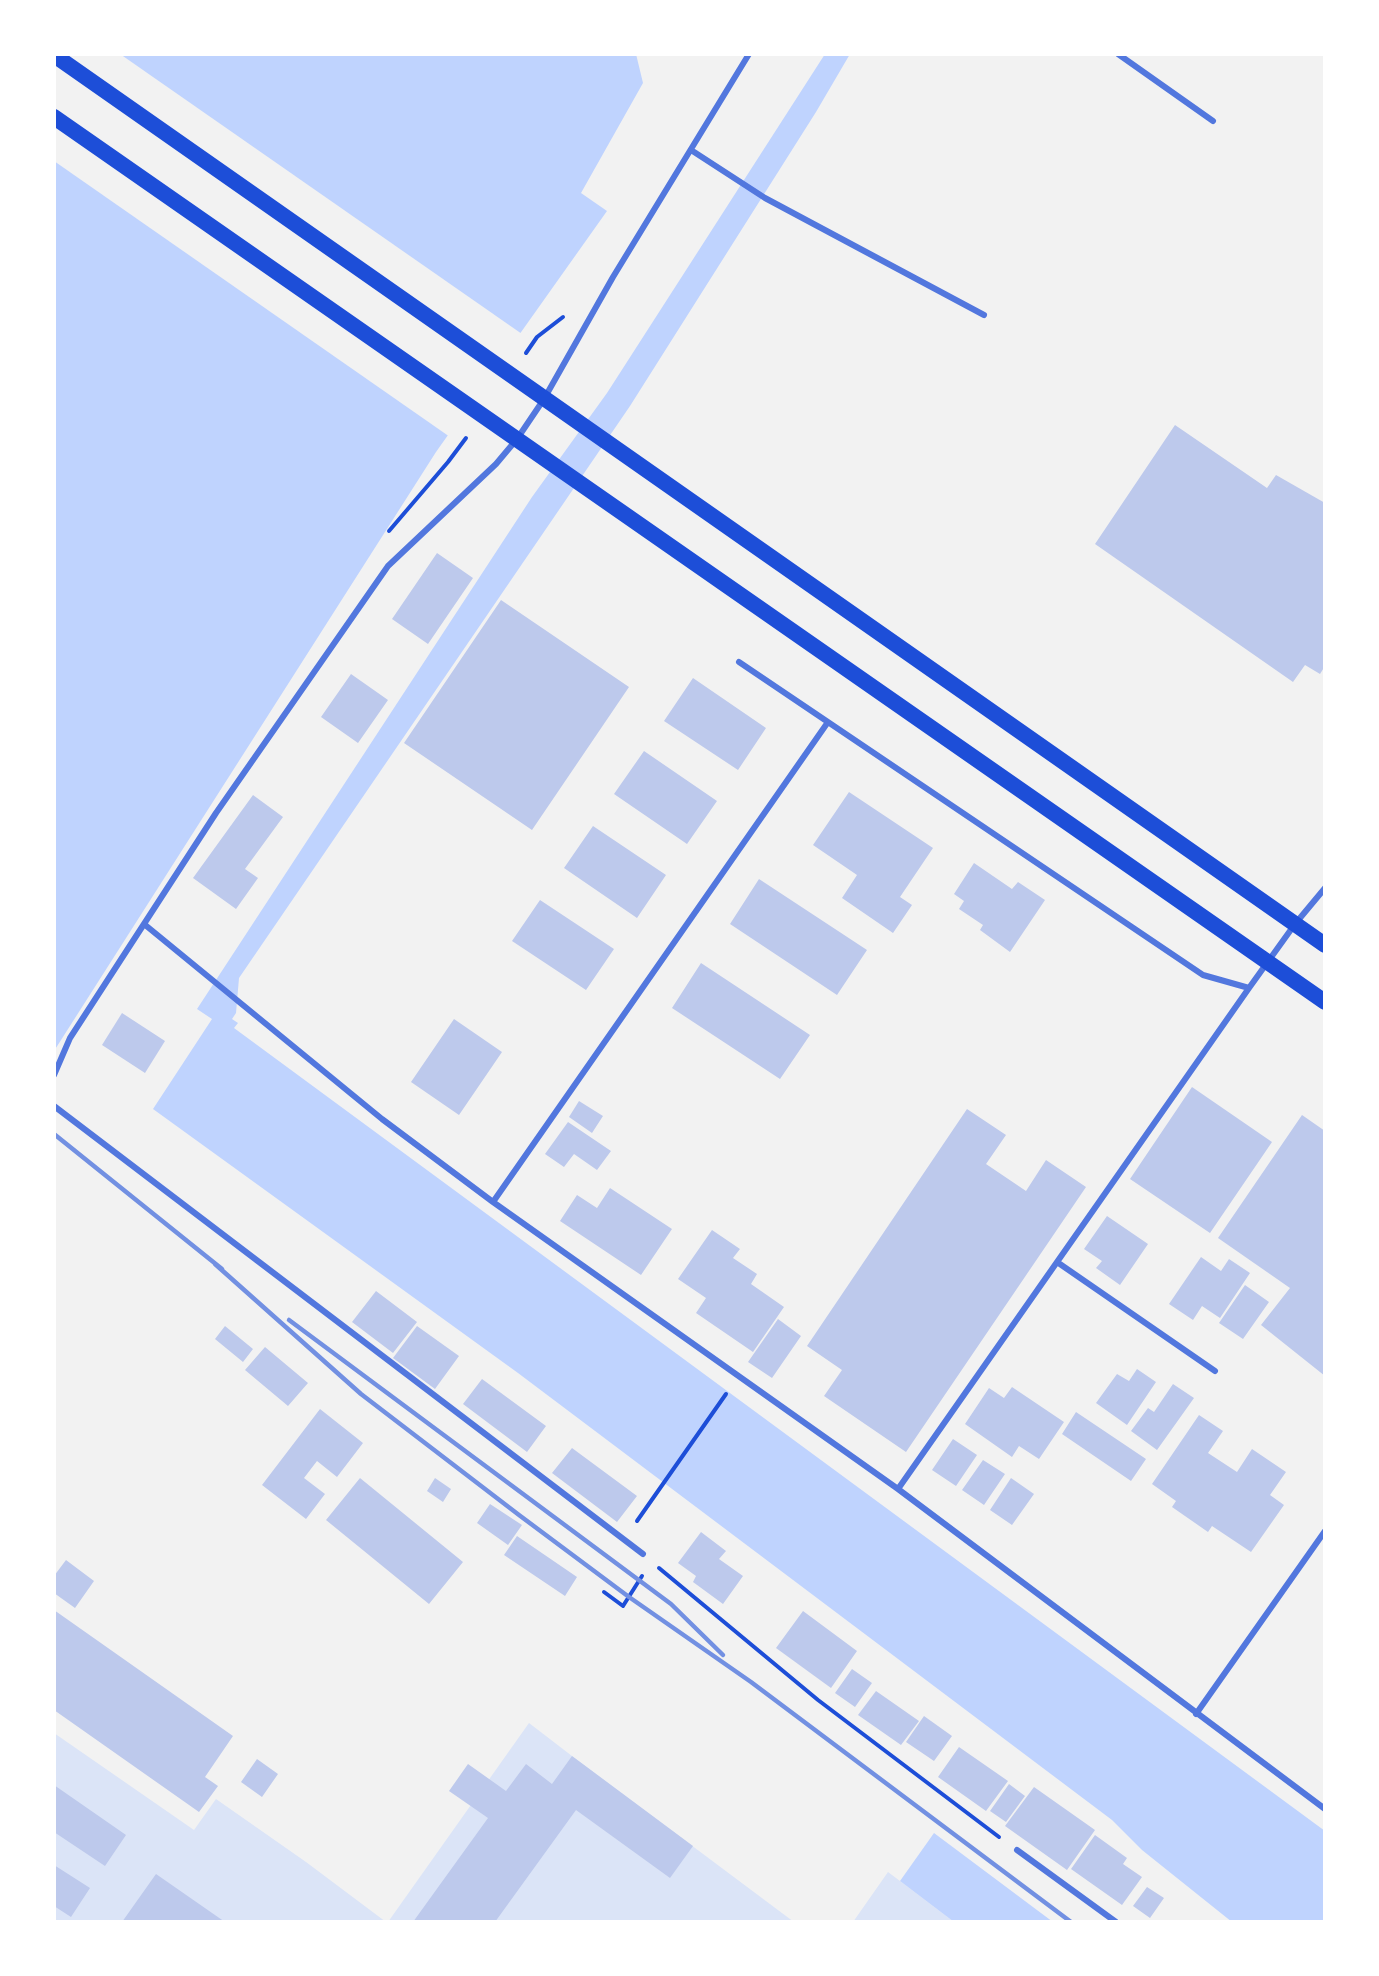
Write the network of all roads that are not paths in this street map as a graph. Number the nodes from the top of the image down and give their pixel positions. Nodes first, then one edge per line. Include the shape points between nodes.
1 (749, 54) edge
2 (1118, 54) edge
3 (54, 55) edge
4 (54, 117) edge
5 (1213, 121) dead end
6 (691, 150) junction
7 (984, 315) dead end
8 (544, 399) junction
9 (517, 439) junction
10 (739, 662) dead end
11 (828, 722) junction
12 (1325, 888) edge
13 (144, 924) junction
14 (1295, 924) junction
15 (1325, 945) edge
16 (1268, 961) junction
17 (1249, 988) junction
18 (1325, 1002) edge
19 (54, 1075) edge
20 (54, 1106) edge
21 (493, 1202) junction
22 (1057, 1262) junction
23 (1215, 1371) dead end
24 (898, 1489) junction
25 (1325, 1531) edge
26 (643, 1554) road end
27 (1196, 1714) junction
28 (1325, 1809) edge
29 (1017, 1850) road end
30 (1116, 1922) edge

1 - 6 street
2 - 5 street
3 - 8 highway
4 - 9 highway
6 - 7 street via 765,198
6 - 8 street
8 - 9 street
8 - 14 highway
9 - 13 street via 496,464 388,566 216,813
9 - 16 highway
10 - 11 street
11 - 17 street via 1203,975
11 - 21 street
12 - 14 street
13 - 19 street via 70,1038
13 - 21 street via 382,1119
14 - 15 highway
14 - 16 street
16 - 17 street
16 - 18 highway
17 - 22 street
20 - 26 street
21 - 24 street
22 - 23 street
22 - 24 street
24 - 27 street
25 - 27 street
27 - 28 street
29 - 30 street

